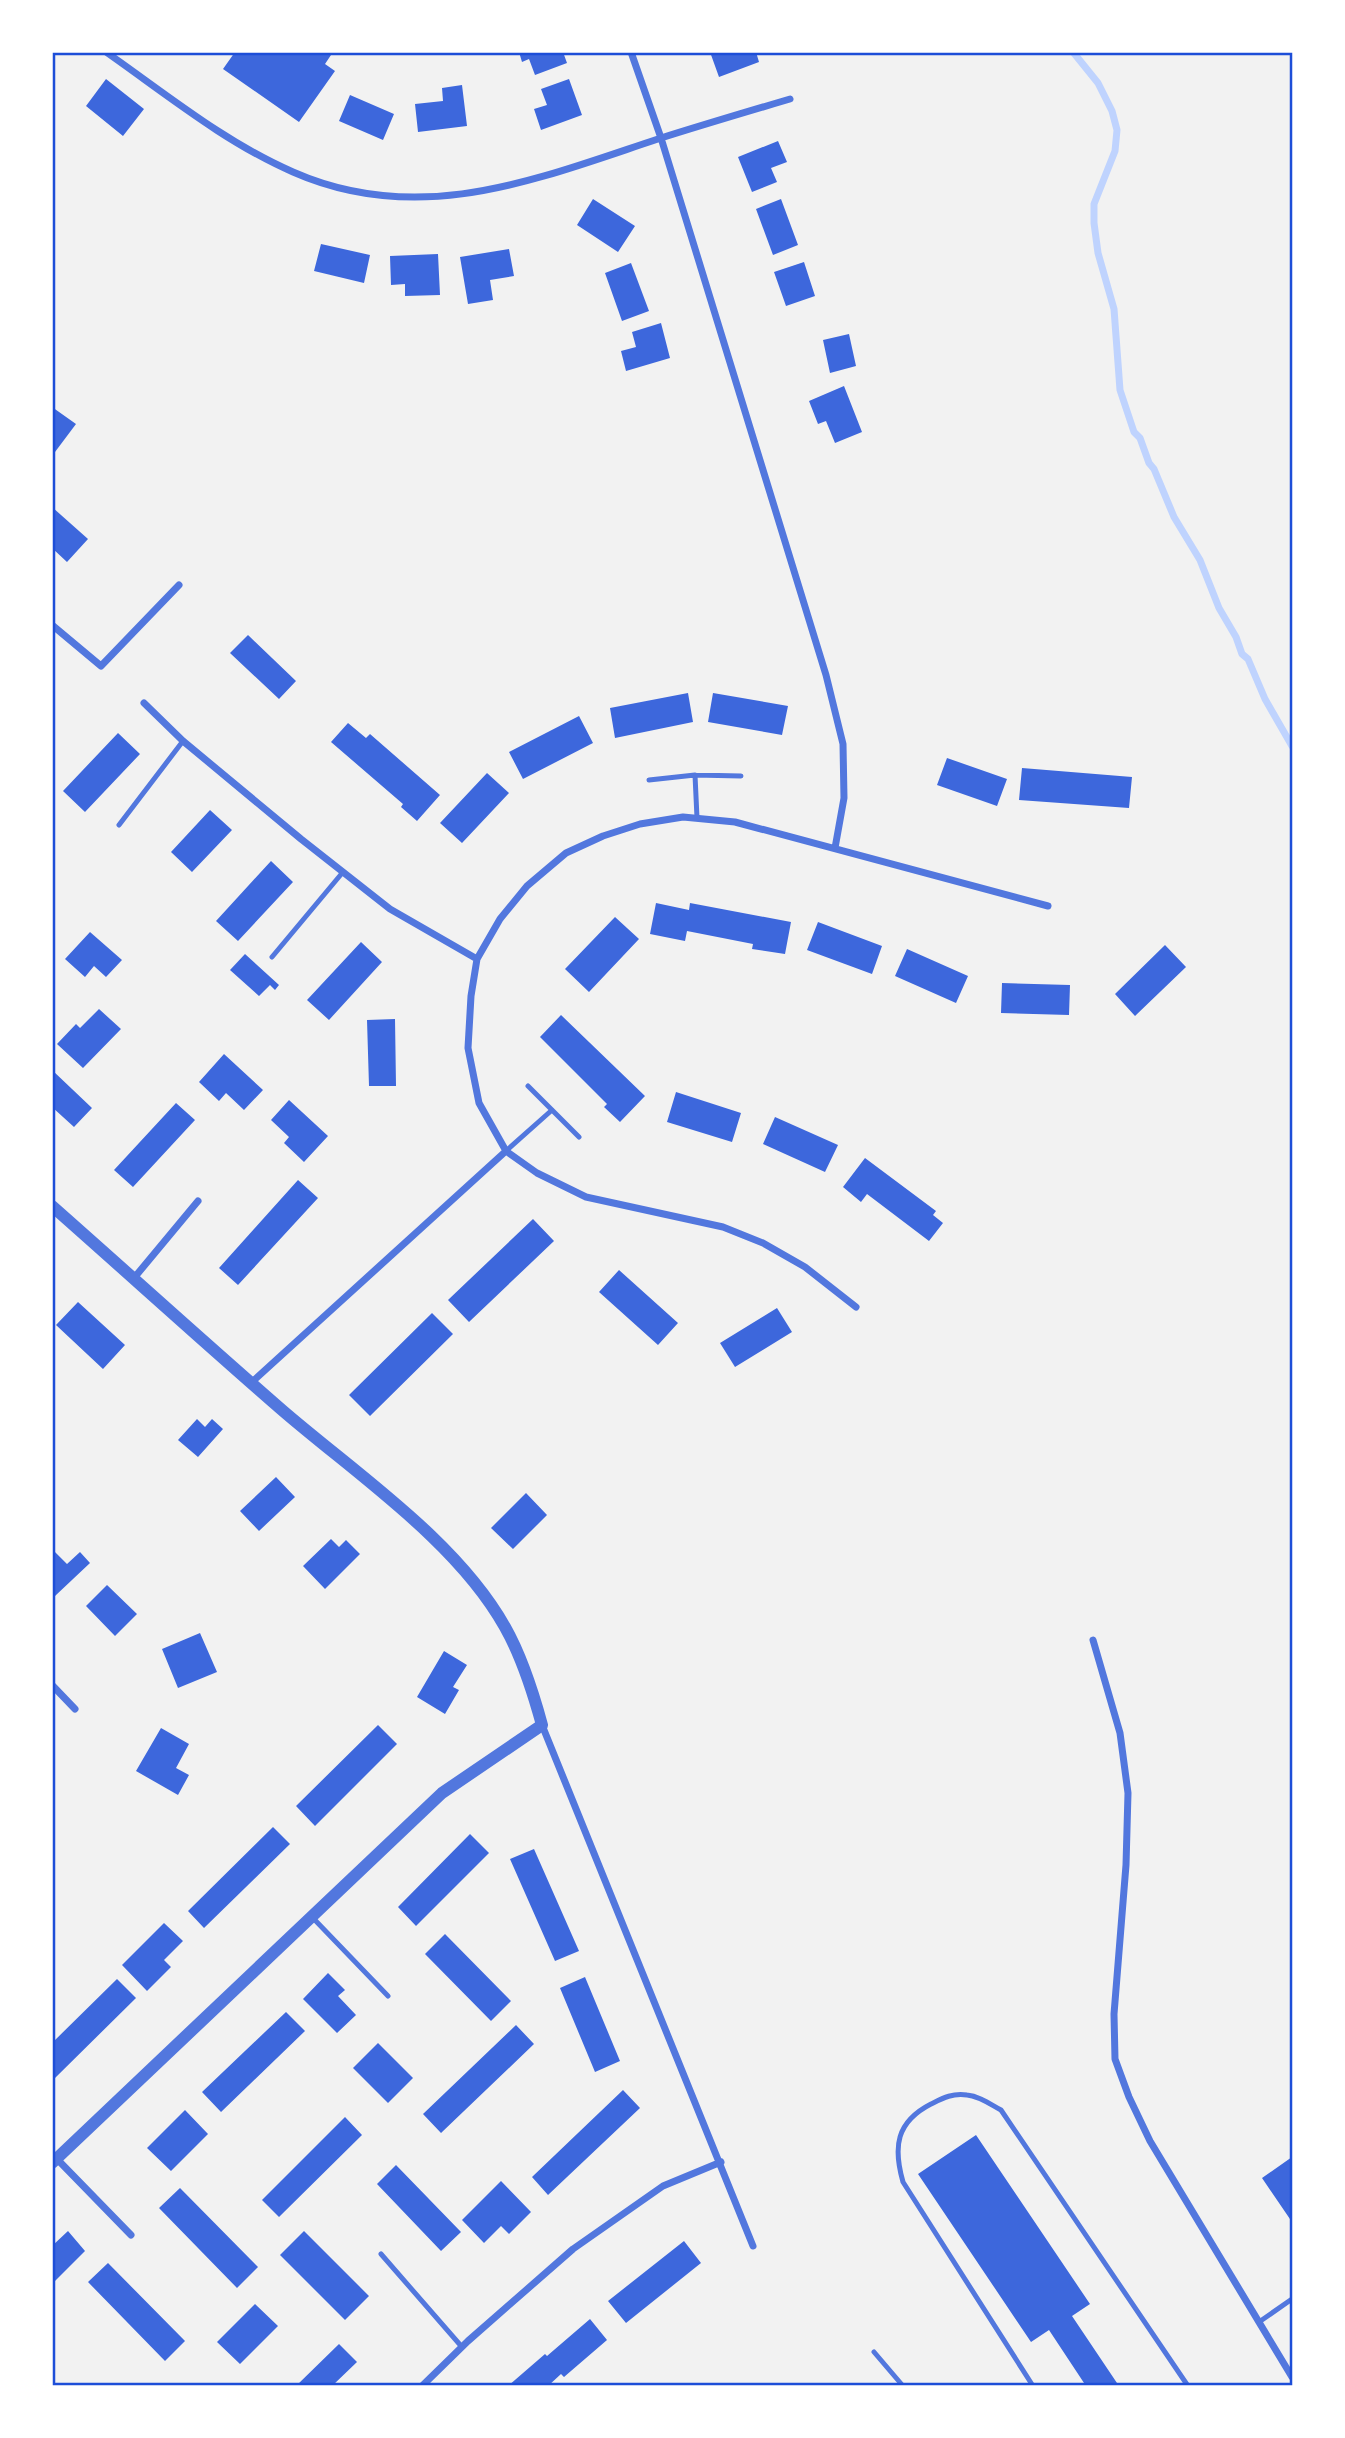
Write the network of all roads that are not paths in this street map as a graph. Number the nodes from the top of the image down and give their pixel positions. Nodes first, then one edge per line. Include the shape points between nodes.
1 (106, 52) edge
2 (631, 52) edge
3 (790, 99) dead end
4 (662, 138) junction
5 (178, 585) dead end
6 (52, 625) edge
7 (144, 703) dead end
8 (183, 741) junction
9 (695, 775) junction
10 (741, 776) dead end
11 (649, 780) dead end
12 (697, 818) junction
13 (119, 825) dead end
14 (835, 848) junction
15 (343, 872) junction
16 (1048, 906) dead end
17 (272, 957) dead end
18 (477, 959) junction
19 (528, 1086) dead end
20 (552, 1110) junction
21 (579, 1137) dead end
22 (506, 1151) junction
23 (198, 1201) dead end
24 (52, 1206) edge
25 (134, 1278) junction
26 (856, 1307) dead end
27 (252, 1382) junction
28 (1093, 1640) dead end
29 (52, 1685) edge
30 (75, 1709) dead end
31 (542, 1725) junction
32 (312, 1917) junction
33 (388, 1996) dead end
34 (55, 2161) edge
35 (721, 2162) junction
36 (131, 2235) dead end
37 (753, 2246) dead end
38 (382, 2254) dead end
39 (1293, 2299) edge
40 (1259, 2322) junction
41 (462, 2347) junction
42 (874, 2352) dead end
43 (1293, 2378) edge
44 (422, 2385) edge
45 (902, 2385) edge
46 (1033, 2385) edge
47 (1188, 2385) edge

1 - 4 street via 264,157 328,185 363,192 433,197 503,188
2 - 4 street
3 - 4 street
4 - 14 street via 843,744 844,798
5 - 6 street via 101,666
7 - 8 street
8 - 13 lane
8 - 15 street
9 - 10 lane
9 - 11 lane
9 - 12 lane
12 - 14 street via 735,822
12 - 18 street via 640,824 566,853 527,886 500,919
14 - 16 street
15 - 17 lane
15 - 18 street via 390,908
18 - 22 street via 468,1048 479,1103
19 - 20 lane
20 - 21 lane
20 - 22 lane
22 - 26 street via 537,1173 586,1197 723,1227 763,1243 805,1267
22 - 27 street
23 - 25 street
24 - 25 street
25 - 27 street
27 - 31 street via 465,1570 505,1627
28 - 40 street via 1120,1733 1128,1793 1115,2059 1150,2141
29 - 30 street
31 - 32 street via 442,1793
31 - 35 street
32 - 33 lane
32 - 34 street
34 - 36 street
35 - 37 street
35 - 41 street via 663,2186 620,2214
38 - 41 lane
39 - 40 lane
40 - 43 street
41 - 44 street
42 - 45 lane
46 - 47 lane via 903,2182 896,2159 899,2138 914,2113 950,2094 980,2098 1001,2110

